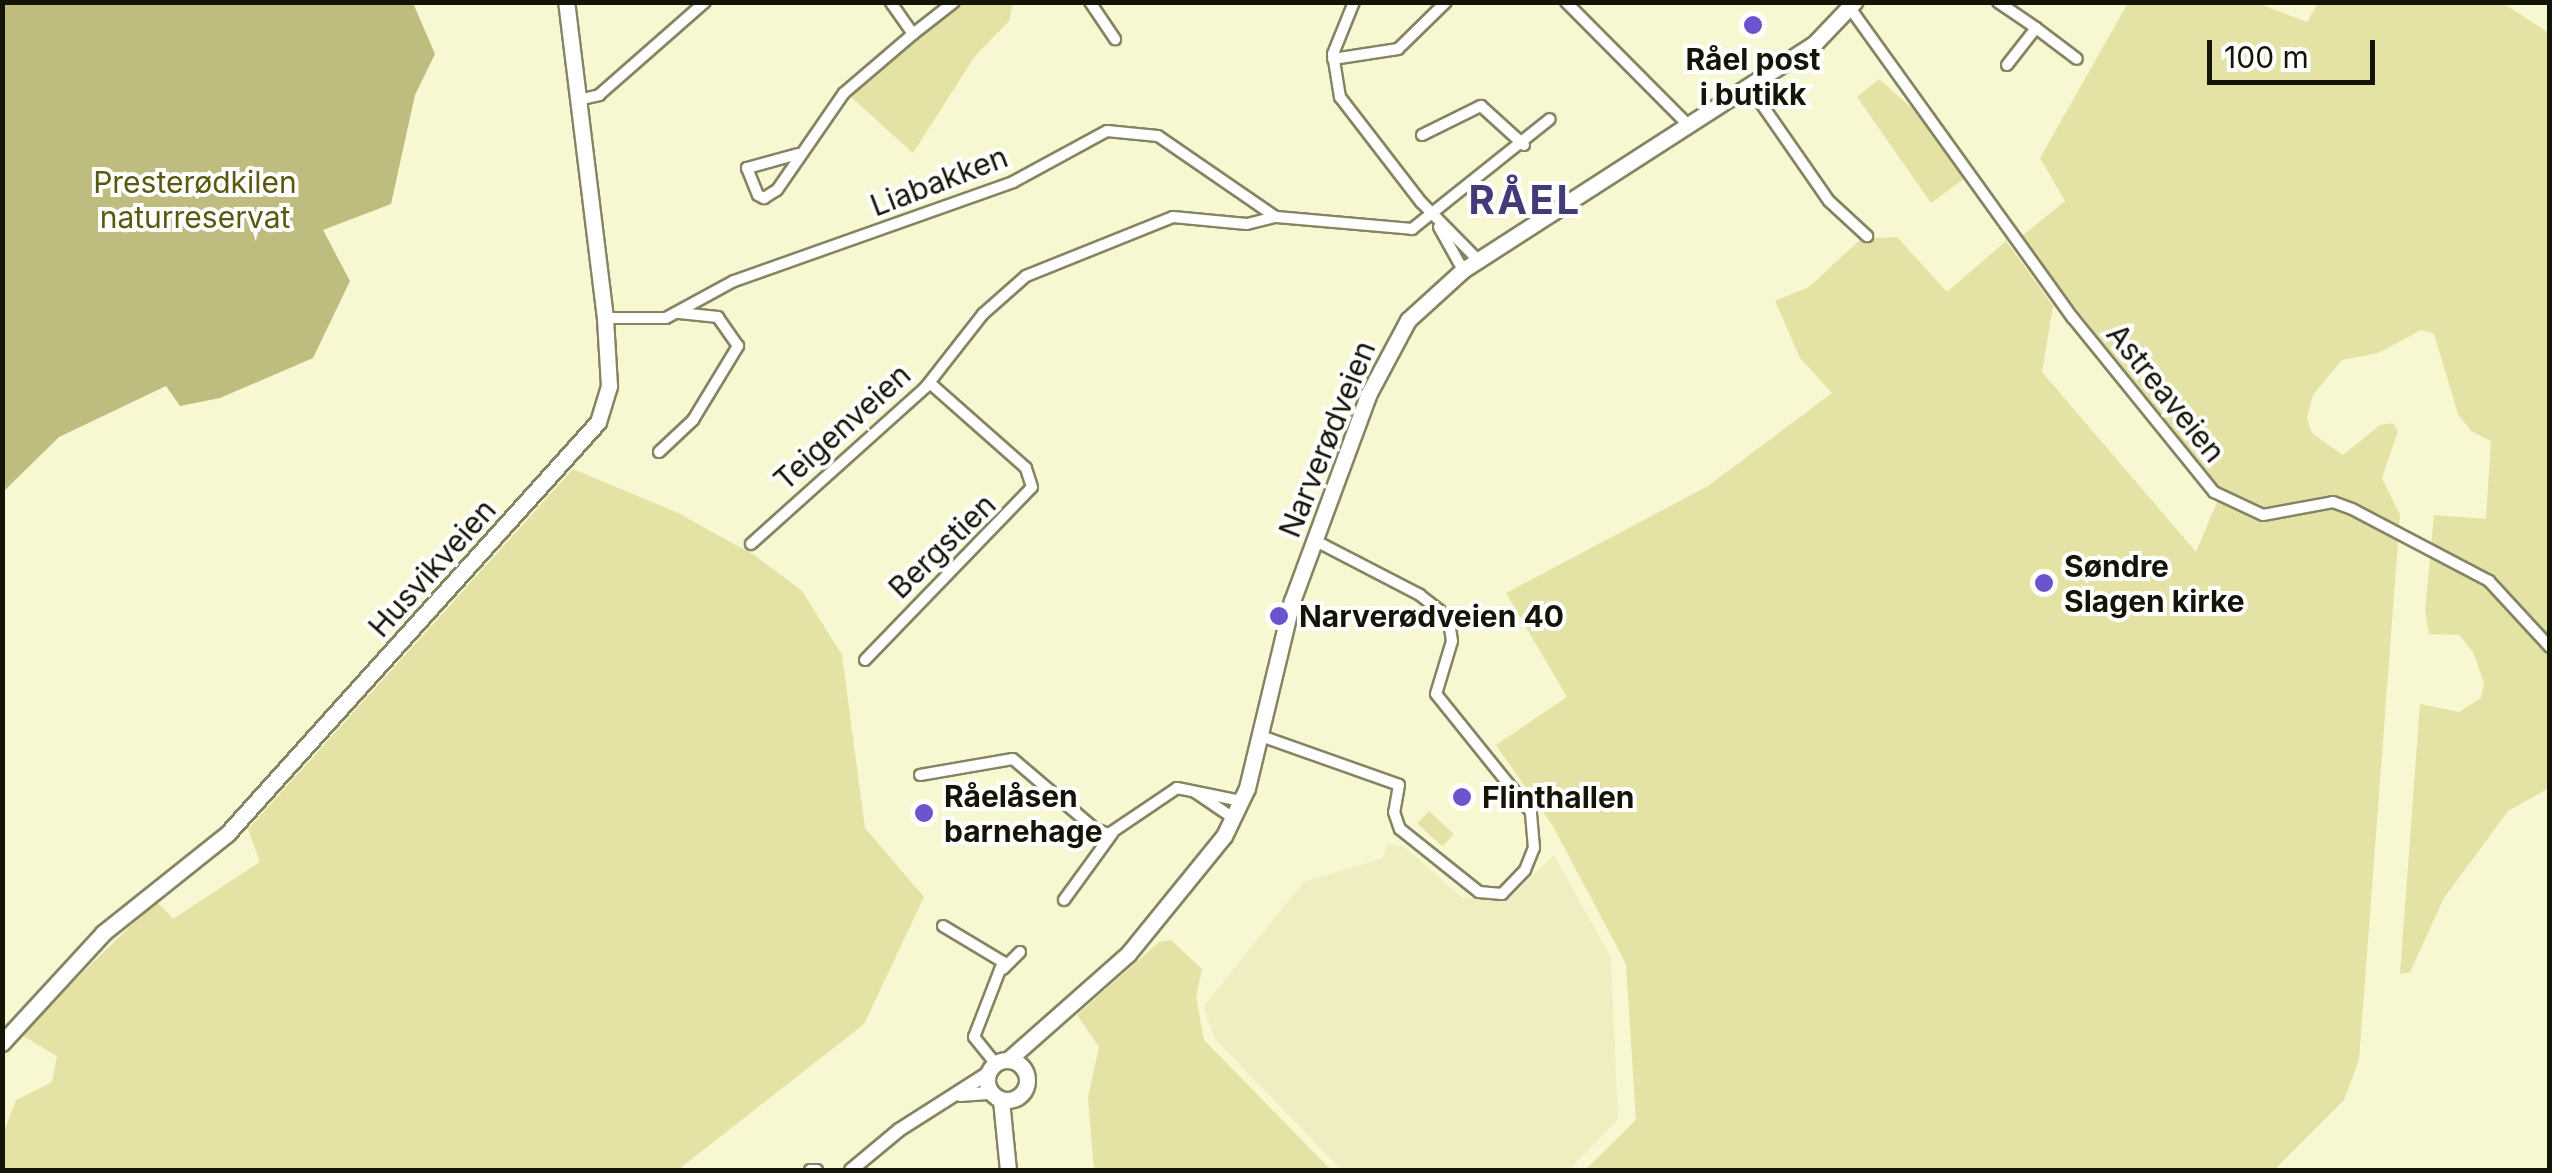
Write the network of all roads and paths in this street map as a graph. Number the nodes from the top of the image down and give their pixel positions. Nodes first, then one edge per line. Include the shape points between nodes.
1 (566, 2) edge
2 (705, 2) edge
3 (891, 2) edge
4 (954, 2) edge
5 (1090, 2) edge
6 (1354, 2) edge
7 (1446, 2) edge
8 (1566, 2) edge
9 (1998, 2) edge
10 (1852, 5) edge
11 (2036, 28) junction
12 (914, 34) junction
13 (1115, 39) dead end
14 (1333, 59) junction
15 (2078, 59) dead end
16 (2007, 65) dead end
17 (1750, 86) junction
18 (578, 100) junction
19 (1550, 119) dead end
20 (1688, 125) junction
21 (1422, 134) dead end
22 (1524, 145) junction
23 (798, 154) junction
24 (1276, 216) junction
25 (1434, 217) junction
26 (1868, 236) dead end
27 (1478, 260) junction
28 (1463, 270) junction
29 (678, 313) junction
30 (606, 318) junction
31 (930, 382) junction
32 (659, 452) dead end
33 (1316, 542) junction
34 (751, 544) dead end
35 (2550, 647) edge
36 (866, 660) dead end
37 (1261, 736) junction
38 (920, 776) dead end
39 (1190, 788) junction
40 (1241, 801) junction
41 (1233, 818) junction
42 (1112, 834) junction
43 (1064, 900) dead end
44 (944, 926) dead end
45 (1020, 952) dead end
46 (1003, 969) junction
47 (1032, 1040) junction
48 (2, 1044) edge
49 (997, 1066) junction
50 (1025, 1070) junction
51 (958, 1095) junction
52 (1003, 1097) junction
53 (851, 1170) edge
54 (1008, 1170) edge

1 - 18 main road, Husvikveien
2 - 18 street via 598,95
3 - 12 street
4 - 12 street
5 - 13 street
6 - 14 street
7 - 14 street via 1398,49
8 - 20 street
9 - 11 street
10 - 17 main road, Narverødveien via 1815,42
10 - 35 street, Astreaveien via 2073,318 2214,492 2263,516 2333,502 2352,509 2489,581
11 - 15 street
11 - 16 street
12 - 23 street via 844,93
14 - 25 street via 1346,109
17 - 20 main road, Narverødveien
17 - 26 street via 1829,201
18 - 30 main road, Husvikveien
19 - 22 street
20 - 27 main road, Narverødveien
21 - 22 street via 1481,106
22 - 25 street
23 - 23 street via 748,168 758,195 777,190
24 - 25 street, Liabakken via 1406,230
24 - 29 street, Liabakken via 1158,136 1107,131 1012,182 734,281
24 - 31 street, Teigenveien via 1232,224 1179,215 1026,276 991,306
25 - 27 street
25 - 28 street
27 - 28 main road, Narverødveien
28 - 33 main road, Narverødveien via 1420,306 1393,343
29 - 30 street, Liabakken via 650,321
29 - 32 street, Liabakken via 718,317 738,346 693,420
30 - 48 main road, Husvikveien via 609,386 598,422 228,834 114,922
31 - 34 street, Teigenveien
31 - 36 street, Bergstien via 1026,468 1032,487
33 - 37 main road, Narverødveien via 1282,630
33 - 37 street via 1420,595 1448,617 1452,640 1436,694 1530,812 1534,848 1525,870 1502,894 1465,884 1400,829 1394,812 1400,785
37 - 40 main road, Narverødveien
38 - 42 street via 1009,758 1094,829
39 - 40 street
39 - 41 street
39 - 42 street via 1164,794
40 - 41 main road, Narverødveien
41 - 47 main road, Narverødveien via 1139,942
42 - 43 street
44 - 46 street via 992,951
45 - 46 street
46 - 49 street via 974,1037
47 - 49 main road, Narverødveien
47 - 50 main road
49 - 50 main road
49 - 51 street
49 - 52 main road
50 - 52 main road via 1026,1089
51 - 52 street
51 - 53 street via 899,1130
52 - 54 main road

